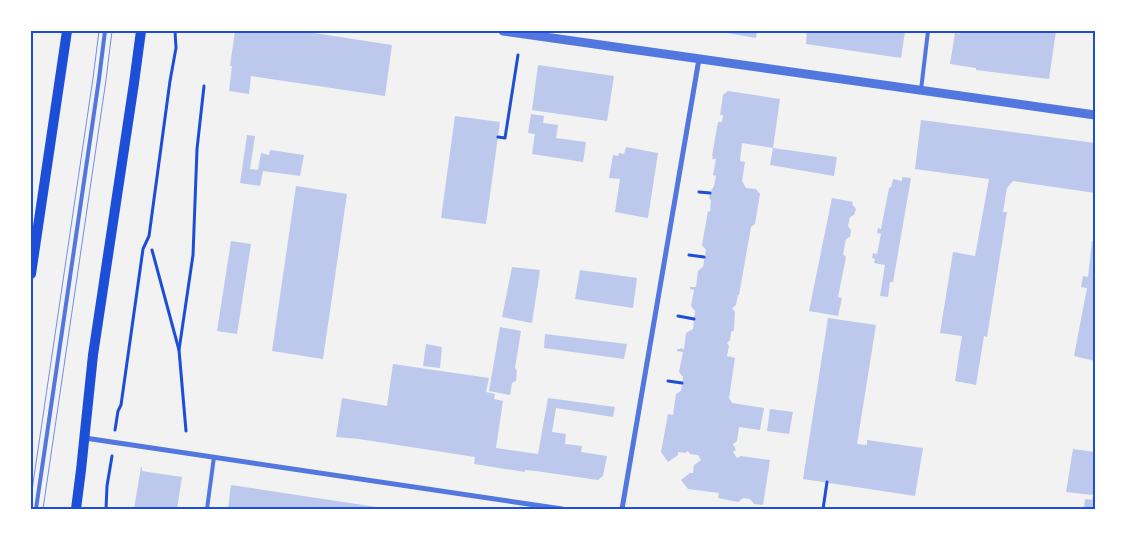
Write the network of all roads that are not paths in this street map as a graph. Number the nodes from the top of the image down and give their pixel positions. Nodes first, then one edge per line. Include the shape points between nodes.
1 (67, 31) edge
2 (105, 31) edge
3 (141, 31) edge
4 (503, 31) edge
5 (928, 31) edge
6 (536, 34) edge
7 (699, 59) junction
8 (921, 90) junction
9 (1095, 115) edge
10 (31, 274) edge
11 (85, 438) junction
12 (214, 457) junction
13 (36, 509) edge
14 (76, 509) edge
15 (207, 509) edge
16 (562, 509) edge
17 (622, 509) edge
18 (981, 509) edge
19 (996, 509) edge

1 - 10 main road
2 - 13 lane
3 - 11 main road via 93,355
4 - 6 street
5 - 8 lane
6 - 7 street
7 - 8 street
7 - 17 street
8 - 9 street
11 - 12 street
11 - 14 main road
12 - 15 lane
12 - 16 street
18 - 19 lane

